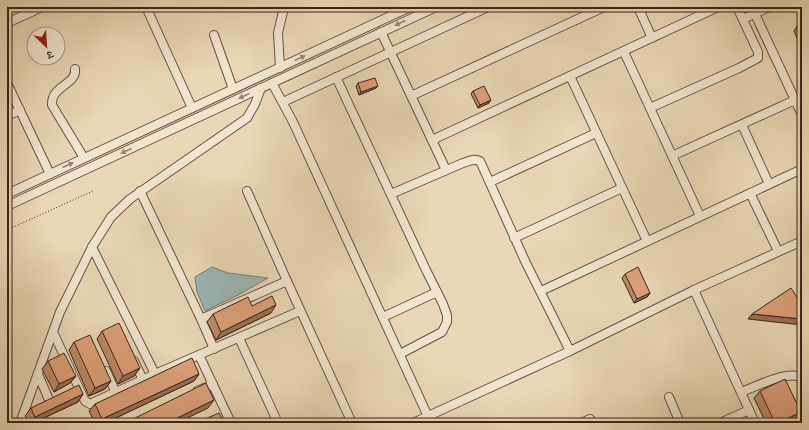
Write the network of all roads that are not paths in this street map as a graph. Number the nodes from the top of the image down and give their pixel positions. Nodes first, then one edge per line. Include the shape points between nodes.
1 (42, 7) edge
2 (284, 7) edge
3 (410, 7) edge
4 (436, 7) edge
5 (488, 7) edge
6 (604, 7) edge
7 (638, 7) edge
8 (697, 7) edge
9 (718, 7) edge
10 (737, 7) edge
11 (769, 7) edge
12 (147, 9) dead end
13 (755, 14) junction
14 (701, 15) junction
15 (743, 20) junction
16 (7, 23) edge
17 (381, 32) junction
18 (214, 35) dead end
19 (652, 38) junction
20 (390, 52) junction
21 (624, 52) junction
22 (280, 68) junction
23 (75, 69) dead end
24 (570, 76) junction
25 (336, 77) junction
26 (7, 83) edge
27 (272, 83) junction
28 (261, 88) junction
29 (233, 89) junction
30 (411, 96) junction
31 (795, 100) junction
32 (283, 102) junction
33 (192, 108) junction
34 (650, 108) junction
35 (20, 110) junction
36 (802, 115) edge
37 (7, 116) edge
38 (742, 125) junction
39 (596, 133) junction
40 (432, 140) junction
41 (672, 156) junction
42 (84, 158) junction
43 (802, 169) edge
44 (446, 170) junction
45 (50, 174) junction
46 (490, 182) junction
47 (769, 184) junction
48 (622, 188) junction
49 (140, 191) junction
50 (248, 191) dead end
51 (750, 193) junction
52 (7, 194) edge
53 (391, 194) junction
54 (7, 206) edge
55 (700, 216) junction
56 (514, 238) junction
57 (647, 241) junction
58 (802, 241) edge
59 (92, 247) junction
60 (778, 251) junction
61 (286, 281) junction
62 (694, 290) junction
63 (541, 291) junction
64 (437, 292) junction
65 (300, 311) junction
66 (383, 316) junction
67 (201, 318) junction
68 (53, 332) junction
69 (240, 338) junction
70 (214, 349) junction
71 (570, 351) junction
72 (129, 352) edge
73 (400, 354) junction
74 (199, 355) junction
75 (103, 366) edge
76 (38, 374) junction
77 (155, 374) junction
78 (802, 378) edge
79 (142, 380) junction
80 (213, 384) junction
81 (741, 392) junction
82 (116, 393) junction
83 (191, 394) edge
84 (669, 397) dead end
85 (749, 410) junction
86 (23, 412) junction
87 (590, 419) dead end
88 (430, 420) edge
89 (20, 423) edge
90 (231, 423) edge
91 (278, 423) edge
92 (352, 423) edge
93 (413, 423) edge
94 (581, 423) edge
95 (680, 423) edge
96 (720, 423) edge
97 (755, 423) edge

1 - 16 street
2 - 22 street via 278,33
22 -> 3 street
4 -> 17 street
5 - 20 street
6 - 30 street
7 - 19 street
8 - 14 street
9 - 14 street
10 - 15 street
11 - 13 street
12 - 33 street
13 - 15 street
13 - 31 street
14 - 19 street
15 - 34 street via 758,52 758,58
17 - 20 street
17 - 27 street
18 - 29 street
19 - 21 street
20 - 25 street
20 - 30 street
21 - 24 street
21 - 34 street
22 - 29 street
23 - 42 street via 72,78 56,90 52,105
24 - 39 street
24 - 40 street
25 - 32 street
25 - 53 street
26 - 35 street
27 - 28 street
27 - 32 street
28 - 49 street via 247,118
28 -> 54 street
29 - 33 street
30 - 40 street
31 - 36 street
31 - 38 street
32 - 66 street
33 - 42 street
34 - 41 street
35 - 37 street
35 - 45 street
38 - 41 street
38 - 47 street
39 - 46 street
39 - 48 street
40 - 44 street
41 - 55 street
45 -> 42 street
43 - 47 street
44 - 46 street via 477,159
44 - 53 street
45 - 52 street
46 - 56 street
47 - 51 street
48 - 56 street
48 - 57 street
49 - 59 street via 111,217
49 - 67 street
50 - 61 street
51 - 55 street
51 - 60 street
53 - 64 street
55 - 57 street
56 - 63 street
57 - 63 street
58 - 60 street
59 - 68 street
59 - 77 street
60 - 62 street
61 - 65 street
61 - 67 street
62 - 71 street
62 - 81 street
63 - 71 street
64 - 66 street
64 - 73 street via 447,316 445,328
65 - 69 street
65 - 92 street
66 - 73 street
67 - 70 street
68 - 76 street
68 - 82 street via 74,388 84,400 90,404
69 - 70 street
69 - 91 street
70 - 74 street
71 - 88 street
72 - 79 street
73 - 88 street
74 - 77 street
74 - 80 street
75 - 82 street
76 - 86 street
76 - 86 street via 46,401
77 - 79 street
78 - 81 street via 782,376
79 - 82 street
80 - 83 street
80 - 90 street via 222,413
81 - 85 street
84 - 95 street
85 - 96 street
85 - 97 street
86 - 89 street
87 - 94 street
88 - 93 street

